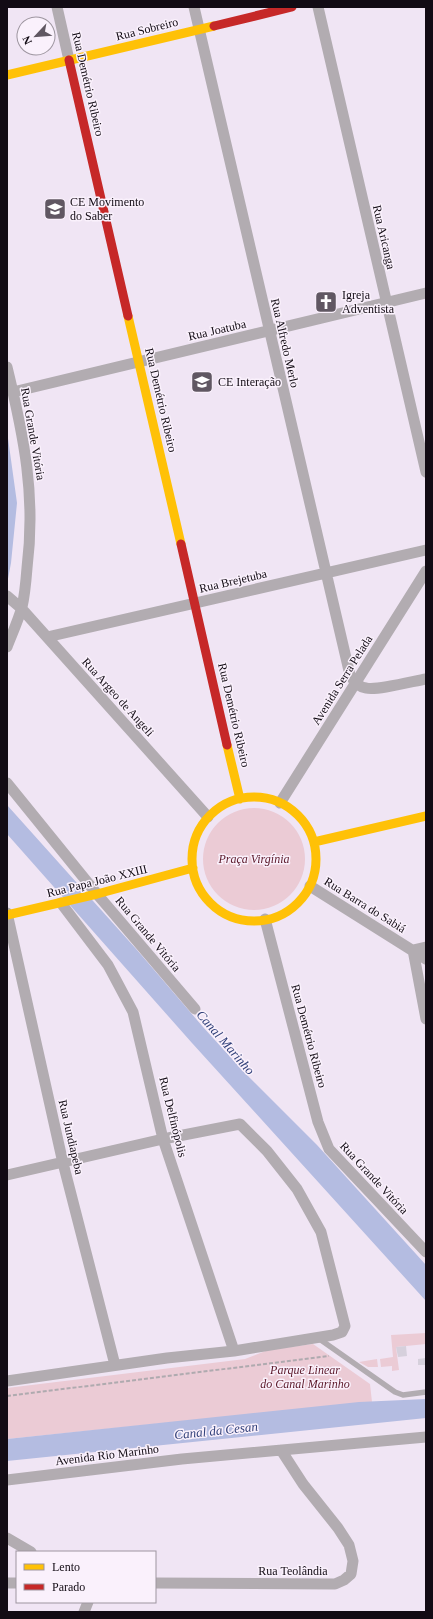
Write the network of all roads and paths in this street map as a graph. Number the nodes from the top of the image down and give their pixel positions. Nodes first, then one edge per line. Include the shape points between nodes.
1 (57, 7) edge
2 (194, 7) edge
3 (292, 7) edge
4 (318, 7) edge
5 (199, 29) junction
6 (69, 60) junction
7 (7, 75) edge
8 (426, 293) edge
9 (386, 303) junction
10 (269, 331) junction
11 (139, 362) junction
12 (7, 367) edge
13 (13, 392) junction
14 (426, 472) edge
15 (426, 550) edge
16 (426, 571) edge
17 (325, 573) junction
18 (9, 597) edge
19 (195, 603) junction
20 (21, 608) junction
21 (47, 637) junction
22 (7, 647) edge
23 (426, 679) edge
24 (355, 683) junction
25 (7, 783) edge
26 (240, 798) junction
27 (280, 803) junction
28 (426, 816) edge
29 (208, 817) junction
30 (314, 842) junction
31 (193, 868) junction
32 (310, 886) junction
33 (94, 895) junction
34 (63, 902) junction
35 (7, 914) edge
36 (265, 919) junction
37 (426, 947) edge
38 (413, 950) junction
39 (426, 959) edge
40 (195, 1009) dead end
41 (426, 1019) edge
42 (324, 1136) joint
43 (163, 1139) junction
44 (63, 1163) junction
45 (7, 1175) edge
46 (426, 1252) edge
47 (318, 1338) junction
48 (234, 1351) junction
49 (342, 1355) junction
50 (115, 1365) junction
51 (7, 1380) edge
52 (426, 1392) edge
53 (7, 1396) edge
54 (426, 1437) edge
55 (280, 1450) junction
56 (7, 1480) edge
57 (7, 1538) edge
58 (28, 1551) edge
59 (156, 1583) edge

1 - 6 street, Rua Demétrio Ribeiro
2 - 5 street, Rua Alfredo Merlo
3 - 5 street, Rua Sobreiro
4 - 9 street, Rua Aricanga
5 - 6 street, Rua Sobreiro
5 - 10 street, Rua Alfredo Merlo
6 - 7 street, Rua Sobreiro
6 - 11 street, Rua Demétrio Ribeiro
8 - 9 street, Rua Joatuba
9 - 10 street, Rua Joatuba
9 - 14 street, Rua Aricanga
10 - 11 street, Rua Joatuba
10 - 17 street, Rua Alfredo Merlo
11 - 13 street, Rua Joatuba
11 - 19 street, Rua Demétrio Ribeiro
12 - 13 street, Rua Grande Vitória
13 - 20 street, Rua Grande Vitória via 27,460 31,509 29,555
15 - 17 street, Rua Brejetuba
16 - 24 street, Avenida Serra Pelada
17 - 19 street, Rua Brejetuba
17 - 24 street, Rua Alfredo Merlo via 348,670
18 - 20 street, Rua Argeo de Angeli
19 - 21 street, Rua Brejetuba
19 - 26 street, Rua Demétrio Ribeiro
20 - 21 street, Rua Argeo de Angeli
20 - 22 street, Rua Grande Vitória
21 - 29 street, Rua Argeo de Angeli
23 - 24 street via 371,689
24 - 27 street, Avenida Serra Pelada
25 - 33 street, Rua Grande Vitória
26 - 27 street via 257,797
26 - 29 street via 223,805
27 - 30 street via 301,819
28 - 30 street
29 - 31 street via 194,841
30 - 32 street via 316,864
31 - 33 street, Rua Papa João XXIII
31 - 36 street via 201,889 215,907 235,917
32 - 36 street via 291,908
32 - 38 street, Rua Barra do Sabiá
33 - 34 street, Rua Papa João XXIII
33 - 40 street, Rua Grande Vitória
34 - 35 street, Rua Papa João XXIII
34 - 43 street, Rua Delfinópolis via 108,965 133,1012
35 - 44 street, Rua Jundiapeba
36 - 42 street, Rua Demétrio Ribeiro via 318,1122
37 - 38 street
38 - 39 street, Rua Barra do Sabiá
38 - 41 street
42 - 46 street, Rua Grande Vitória via 340,1161
43 - 44 street
43 - 47 street via 240,1124 267,1151 297,1189 321,1232 345,1326 338,1334
43 - 48 street, Rua Delfinópolis
44 - 45 street
44 - 50 street, Rua Jundiapeba
47 - 48 street
47 - 49 lane
48 - 50 street
49 - 52 lane via 394,1392 403,1395
49 - 53 path
50 - 51 street
54 - 55 street, Avenida Rio Marinho
55 - 56 street, Avenida Rio Marinho
55 - 59 street, Rua Teolândia via 349,1545 353,1561 352,1574 335,1584
57 - 58 street

